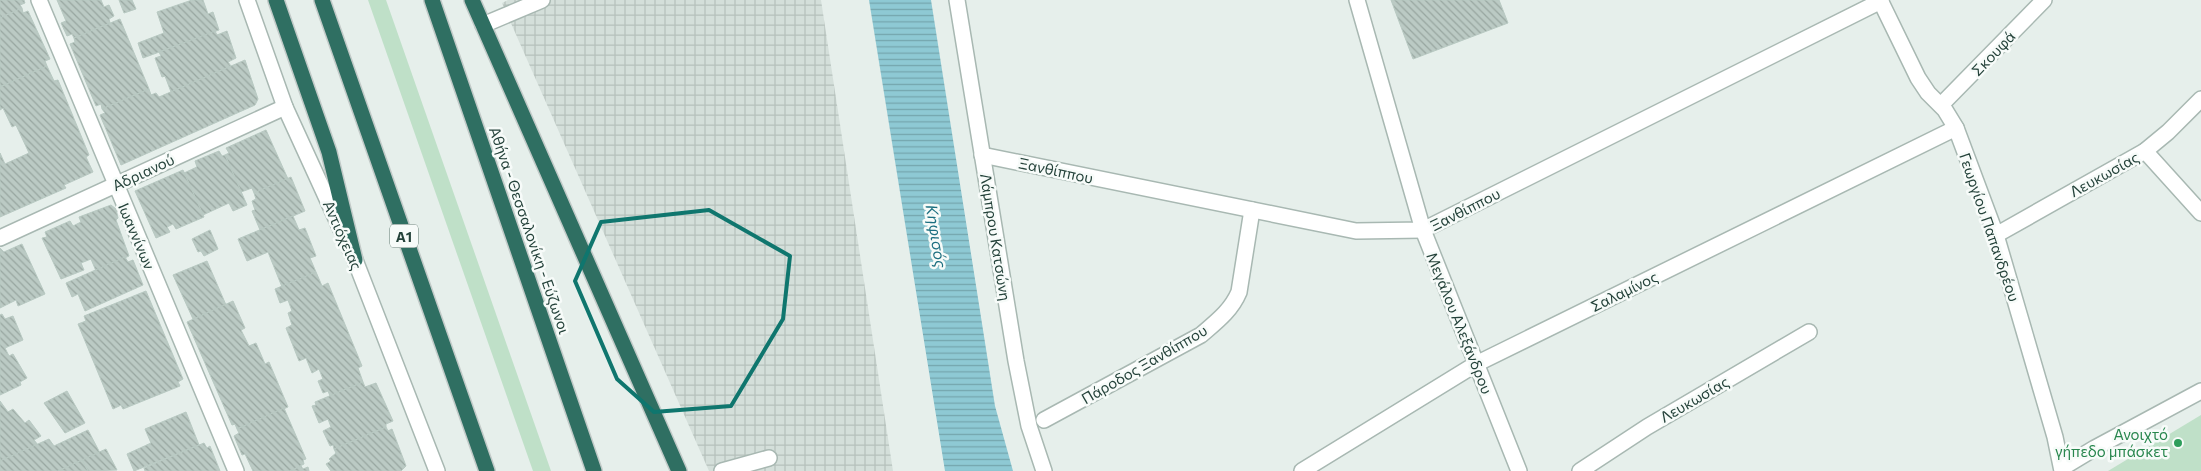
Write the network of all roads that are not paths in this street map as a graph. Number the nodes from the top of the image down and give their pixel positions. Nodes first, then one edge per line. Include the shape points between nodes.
1 (39, 0) edge
2 (247, 0) edge
3 (276, 0) edge
4 (322, 0) edge
5 (432, 0) edge
6 (472, 0) edge
7 (542, 0) edge
8 (956, 0) edge
9 (1357, 0) edge
10 (1881, 0) edge
11 (2044, 0) edge
12 (483, 25) junction
13 (2201, 99) edge
14 (1942, 106) junction
15 (285, 107) junction
16 (1956, 128) junction
17 (2145, 151) junction
18 (982, 155) junction
19 (116, 185) junction
20 (1252, 210) junction
21 (2201, 213) edge
22 (1423, 230) junction
23 (1996, 235) junction
24 (0, 238) edge
25 (355, 260) junction
26 (1809, 332) dead end
27 (1476, 364) junction
28 (2201, 391) edge
29 (1044, 420) dead end
30 (769, 458) dead end
31 (2060, 470) edge
32 (236, 471) edge
33 (437, 471) edge
34 (487, 471) edge
35 (594, 471) edge
36 (678, 471) edge
37 (722, 471) edge
38 (1044, 471) edge
39 (1302, 471) edge
40 (1519, 471) edge
41 (1580, 471) edge

1 - 19 street, Ιωαννίνων
2 - 15 street, Αντιόχειας
3 - 25 highway via 329,152
4 - 34 highway, Α1
5 - 35 highway, Αθήνα - Θεσσαλονίκη - Εύζωνοι
6 - 12 highway
7 - 12 street
8 - 18 street, Λάμπρου Κατσώνη
9 - 22 street, Μεγάλου Αλεξάνδρου
10 - 14 street, Γεωργίου Παπανδρέου via 1918,78
10 - 22 street, Ξανθίππου
11 - 14 street, Σκουφά
12 - 36 highway
13 - 17 street, Λευκωσίας
14 - 16 street, Γεωργίου Παπανδρέου
15 - 19 street, Αδριανού
15 - 25 street, Αντιόχειας
16 - 23 street, Γεωργίου Παπανδρέου
16 - 27 street, Σαλαμίνος
17 - 21 street
17 - 23 street, Λευκωσίας
18 - 20 street, Ξανθίππου
18 - 38 street, Λάμπρου Κατσώνη via 1027,417
19 - 24 street, Αδριανού
19 - 32 street, Ιωαννίνων
20 - 22 street, Ξανθίππου via 1356,231
20 - 29 street, Πάροδος Ξανθίππου via 1239,292 1235,303 1223,317 1201,335
22 - 27 street, Μεγάλου Αλεξάνδρου
23 - 31 street, Γεωργίου Παπανδρέου via 2055,437
25 - 33 street, Αντιόχειας
26 - 41 street, Λευκωσίας via 1635,434
27 - 39 street, Σαλαμίνος
27 - 40 street, Μεγάλου Αλεξάνδρου
28 - 31 street
30 - 37 street

